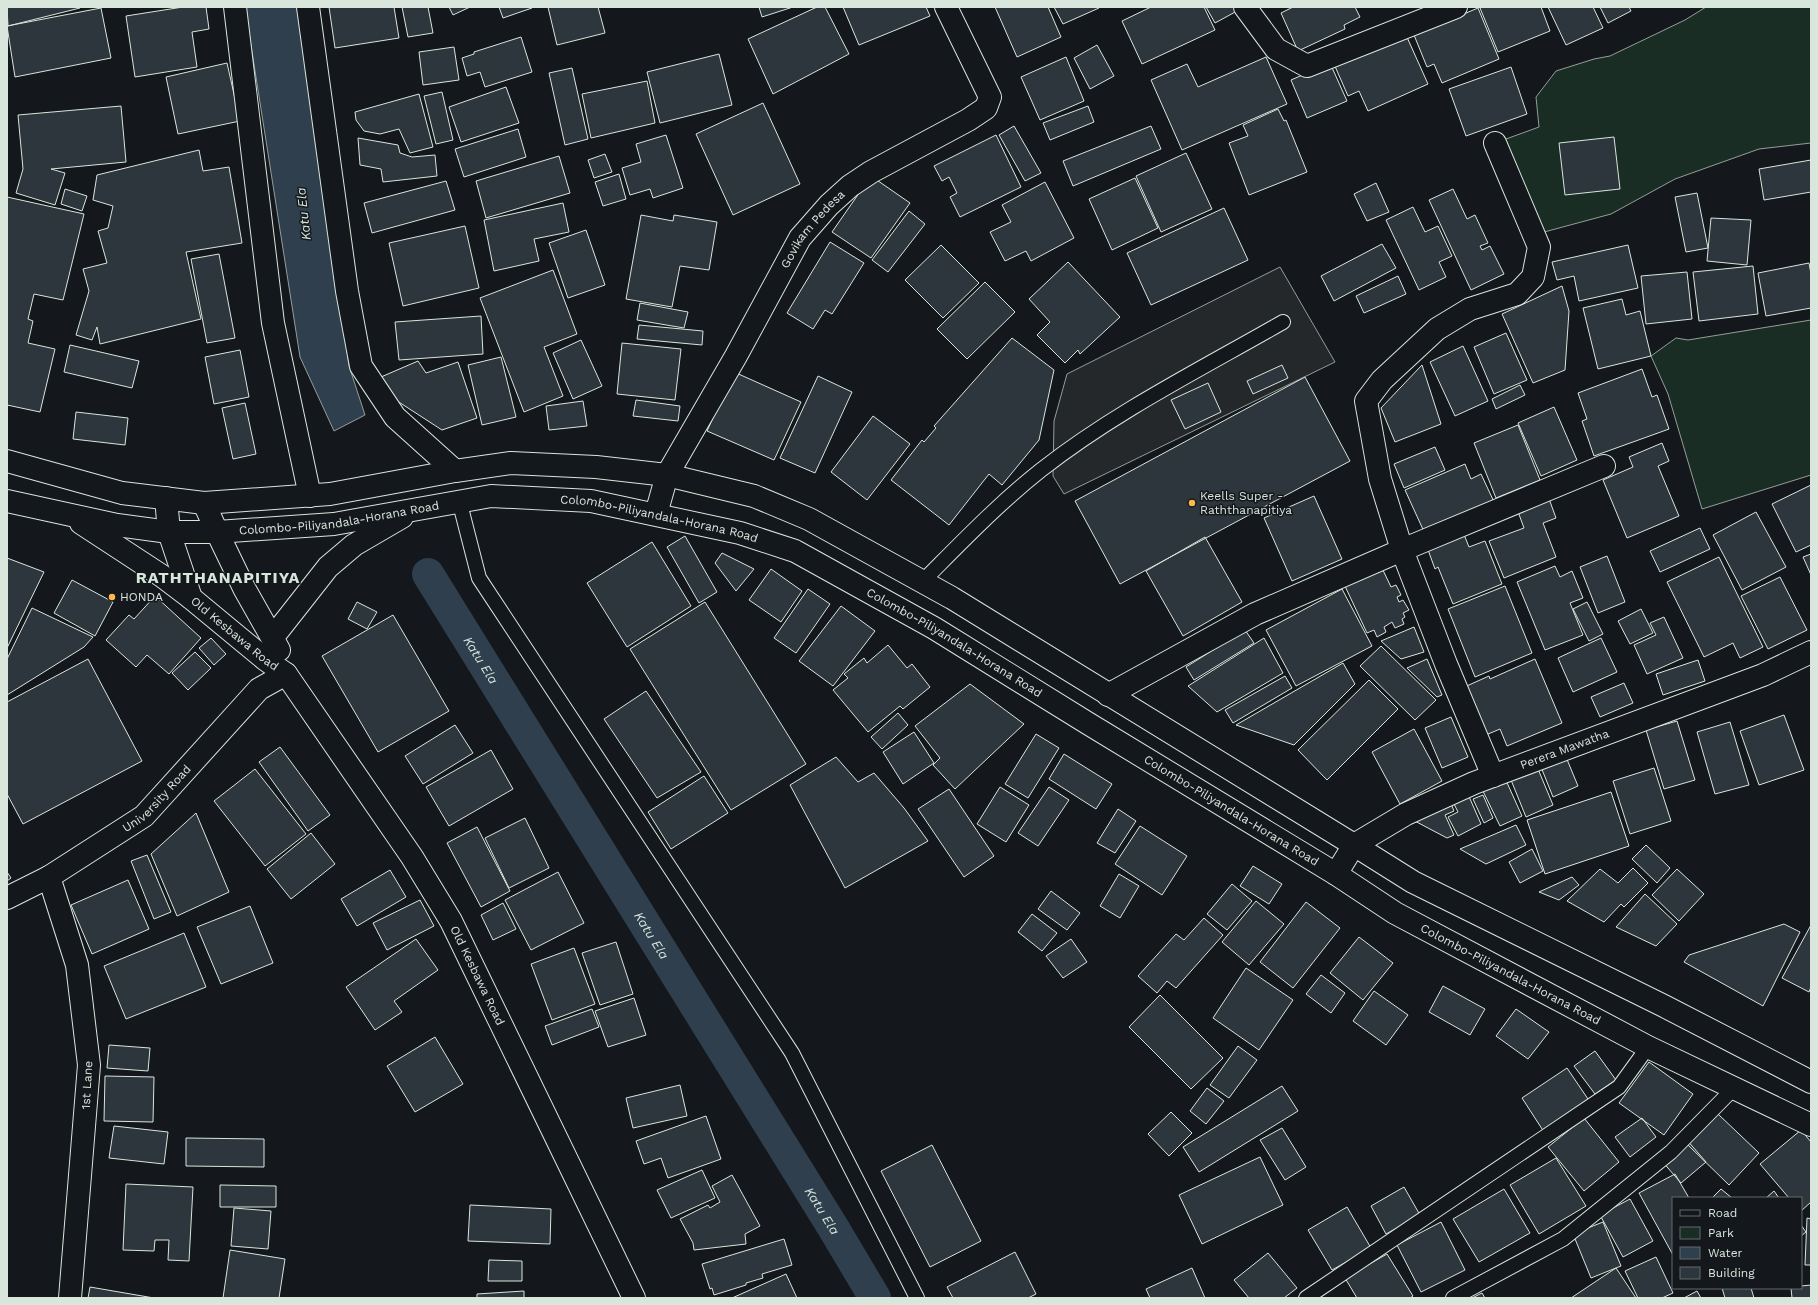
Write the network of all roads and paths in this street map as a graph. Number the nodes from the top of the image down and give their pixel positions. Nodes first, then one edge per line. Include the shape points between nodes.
1 (235, 7) edge
2 (308, 7) edge
3 (946, 7) edge
4 (1245, 7) edge
5 (1456, 7) edge
6 (1496, 143) dead end
7 (1283, 322) dead end
8 (7, 461) edge
9 (1604, 466) dead end
10 (455, 471) junction
11 (667, 475) junction
12 (310, 496) junction
13 (166, 498) junction
14 (460, 500) junction
15 (7, 501) edge
16 (204, 503) junction
17 (416, 509) junction
18 (656, 514) junction
19 (69, 515) junction
20 (168, 532) junction
21 (217, 532) junction
22 (1402, 550) junction
23 (922, 582) junction
24 (191, 598) junction
25 (273, 638) junction
26 (1811, 652) edge
27 (286, 674) junction
28 (1108, 695) junction
29 (1493, 776) junction
30 (1354, 845) junction
31 (1336, 874) junction
32 (49, 877) junction
33 (7, 898) edge
34 (1648, 1047) junction
35 (1811, 1082) edge
36 (1734, 1087) junction
37 (1811, 1125) edge
38 (70, 1298) edge
39 (634, 1298) edge
40 (917, 1298) edge
41 (1306, 1298) edge
42 (1453, 1298) edge

1 - 12 main road via 273,323
2 - 10 main road via 347,291 361,366 395,417
3 - 11 main road, Govikam Pedesa via 990,97 986,108 850,186 800,238
4 - 5 main road via 1276,49 1307,66
6 - 22 main road via 1539,247 1533,277 1517,294 1470,309 1437,329 1382,380 1366,401 1380,479
7 - 23 lane via 1117,417 1042,470 986,518
8 - 13 main road, Colombo-Piliyandala-Horana Road via 122,493
9 - 22 main road
10 - 11 main road, Colombo-Piliyandala-Horana Road via 511,464 541,464
10 - 12 main road, Colombo-Piliyandala-Horana Road
11 - 18 main road, Govikam Pedesa
11 - 23 main road, Colombo-Piliyandala-Horana Road via 761,499 809,519
12 - 16 main road, Colombo-Piliyandala-Horana Road
13 - 16 main road, Colombo-Piliyandala-Horana Road
13 - 20 main road, Old Kesbawa Road
14 - 17 main road, Colombo-Piliyandala-Horana Road
14 - 18 main road, Colombo-Piliyandala-Horana Road via 490,496 591,501
14 - 40 lane via 479,578 792,1053
15 - 19 main road, Colombo-Piliyandala-Horana Road
16 - 21 main road, Old Kesbawa Road
17 - 21 main road, Colombo-Piliyandala-Horana Road via 334,524
17 - 25 main road via 354,545 328,567
18 - 31 main road, Colombo-Piliyandala-Horana Road via 740,533 802,555 934,628
19 - 20 main road, Colombo-Piliyandala-Horana Road
19 - 24 main road
20 - 21 main road, Colombo-Piliyandala-Horana Road
20 - 24 main road, Old Kesbawa Road
21 - 25 main road, Old Kesbawa Road via 244,588
22 - 28 main road via 1255,614
22 - 29 main road
23 - 28 main road, Colombo-Piliyandala-Horana Road
24 - 27 main road, Old Kesbawa Road
25 - 27 main road, Old Kesbawa Road via 282,656
26 - 29 main road, Perera Mawatha via 1763,675
27 - 32 main road, University Road via 260,689 144,816
27 - 39 main road, Old Kesbawa Road via 412,857 451,921
28 - 30 main road, Colombo-Piliyandala-Horana Road
29 - 30 main road, Perera Mawatha via 1406,814
30 - 31 main road, Perera Mawatha
30 - 35 main road, Colombo-Piliyandala-Horana Road via 1413,882
31 - 34 main road, Colombo-Piliyandala-Horana Road via 1395,913
32 - 33 main road, University Road
32 - 38 main road, 1st Lane via 77,965 89,1065
34 - 36 main road, Colombo-Piliyandala-Horana Road
34 - 41 lane via 1620,1087
36 - 37 main road, Colombo-Piliyandala-Horana Road
36 - 42 lane via 1671,1152 1563,1239

